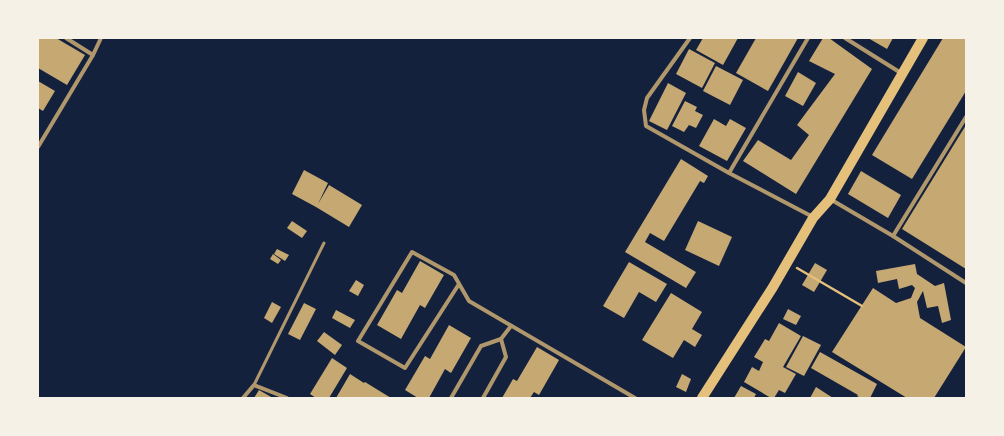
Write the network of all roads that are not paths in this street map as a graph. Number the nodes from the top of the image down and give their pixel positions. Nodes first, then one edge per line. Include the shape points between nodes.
1 (66, 38) edge
2 (101, 38) edge
3 (690, 38) edge
4 (808, 38) edge
5 (845, 38) edge
6 (923, 38) edge
7 (94, 55) junction
8 (902, 73) junction
9 (966, 117) edge
10 (38, 147) edge
11 (729, 173) junction
12 (830, 199) junction
13 (813, 218) junction
14 (893, 236) junction
15 (324, 243) dead end
16 (966, 283) edge
17 (459, 284) junction
18 (511, 326) junction
19 (501, 339) junction
20 (254, 385) junction
21 (243, 398) edge
22 (287, 398) edge
23 (451, 398) edge
24 (483, 398) edge
25 (635, 398) edge
26 (702, 398) edge

1 - 7 street
2 - 7 street
3 - 11 street via 647,98 644,110 646,126
4 - 11 street
5 - 8 street
6 - 8 main road
7 - 10 street
8 - 12 main road
9 - 14 street
11 - 13 street
12 - 13 main road
12 - 14 street
13 - 26 main road
14 - 16 street
15 - 20 lane
17 - 17 street via 454,275 412,252 358,341 405,368
17 - 18 street via 469,301
18 - 19 street
18 - 25 street
19 - 23 street via 481,346
19 - 24 street via 506,357
20 - 21 street
20 - 22 street

